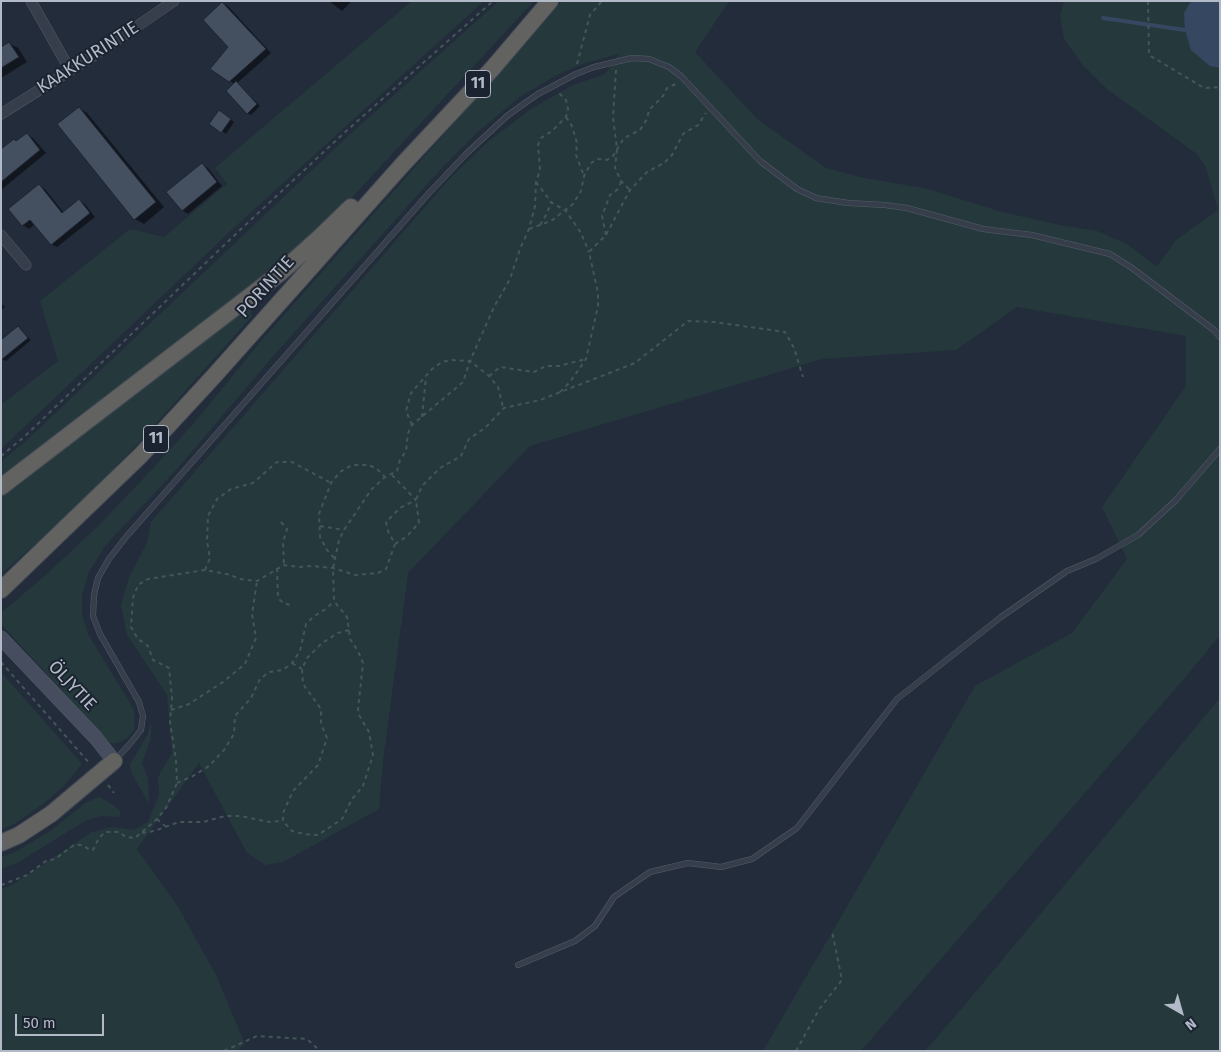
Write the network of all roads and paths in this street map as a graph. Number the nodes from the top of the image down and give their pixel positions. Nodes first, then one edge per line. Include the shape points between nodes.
1 (31, 1) edge
2 (174, 1) edge
3 (493, 1) edge
4 (550, 1) edge
5 (602, 1) edge
6 (1148, 1) edge
7 (617, 61) junction
8 (70, 70) junction
9 (576, 74) junction
10 (681, 76) junction
11 (552, 86) junction
12 (1220, 87) edge
13 (710, 108) junction
14 (1, 114) edge
15 (566, 117) junction
16 (617, 149) junction
17 (403, 164) junction
18 (584, 176) junction
19 (621, 181) junction
20 (536, 182) junction
21 (630, 190) junction
22 (551, 202) junction
23 (566, 211) junction
24 (540, 225) junction
25 (529, 229) junction
26 (1, 235) edge
27 (606, 235) junction
28 (589, 252) junction
29 (26, 265) dead end
30 (1217, 329) edge
31 (1220, 337) edge
32 (586, 359) junction
33 (470, 361) junction
34 (489, 376) junction
35 (426, 377) junction
36 (803, 377) dead end
37 (559, 393) junction
38 (504, 408) junction
39 (422, 417) junction
40 (412, 425) junction
41 (1220, 449) edge
42 (1, 456) edge
43 (392, 475) junction
44 (385, 478) junction
45 (331, 483) junction
46 (1, 487) edge
47 (416, 500) junction
48 (281, 522) dead end
49 (320, 526) junction
50 (344, 530) junction
51 (395, 544) junction
52 (334, 558) junction
53 (284, 565) junction
54 (277, 568) junction
55 (333, 568) junction
56 (205, 570) junction
57 (257, 581) junction
58 (3, 589) edge
59 (334, 601) junction
60 (291, 605) dead end
61 (349, 630) junction
62 (1, 638) edge
63 (1, 662) edge
64 (292, 663) junction
65 (302, 669) junction
66 (171, 710) junction
67 (114, 761) junction
68 (99, 774) junction
69 (177, 783) junction
70 (114, 793) dead end
71 (157, 819) junction
72 (283, 821) junction
73 (165, 826) junction
74 (141, 834) junction
75 (1, 843) edge
76 (1, 885) edge
77 (832, 931) dead end
78 (518, 965) dead end
79 (224, 1051) edge
80 (320, 1051) edge
81 (796, 1051) edge

1 - 8 street
2 - 8 street, KAAKKURINTIE
3 - 42 path via 344,133
4 - 17 highway, PORINTIE / 11
5 - 9 path via 590,15
6 - 12 path via 1149,55 1204,88
7 - 9 lane
7 - 10 lane via 649,59
7 - 16 path via 613,117
8 - 14 street, KAAKKURINTIE
9 - 11 lane
10 - 13 lane
10 - 16 path via 677,84 668,88 649,110 640,130 624,138
11 - 15 path via 566,100
11 - 67 lane via 507,116 429,193 109,559 98,578 93,616 139,702 143,716 141,730
13 - 21 path via 698,125 683,134 664,163 647,172
13 - 30 lane via 760,162 797,189 816,198 907,208 983,229 1032,235 1110,254
15 - 18 path via 572,126 577,143 576,155
15 - 20 path via 541,138 538,145 540,170
16 - 18 path via 607,160 598,159 591,163
16 - 19 path via 615,168
17 - 46 highway via 372,185 280,273
17 - 58 highway, PORINTIE / 11 via 141,455
18 - 23 path via 581,190
19 - 21 path
19 - 27 path via 618,190 610,195 602,216
20 - 22 path
20 - 25 path via 535,206
21 - 27 path
22 - 23 path
22 - 24 path
23 - 24 path
23 - 28 path
24 - 25 path
25 - 33 path via 510,279 494,306
26 - 29 street
27 - 28 path
28 - 32 path via 598,306
30 - 31 lane
32 - 34 path via 546,366 534,372 500,367
32 - 37 path
33 - 34 path
33 - 35 path via 442,362
33 - 39 path via 463,382
34 - 38 path via 498,387
35 - 39 path
35 - 40 path via 411,393 406,411
36 - 37 path via 785,332 714,322 688,322 635,363
37 - 38 path
38 - 47 path via 469,439 461,456 440,468 422,486
39 - 40 path
40 - 43 path via 406,451
41 - 78 lane via 1175,501 1138,534 1060,576 1001,617 896,699 797,828 752,859 721,866 688,862 650,872 614,897 595,926 576,941
43 - 44 path
43 - 47 path
44 - 45 path via 376,468 352,464
44 - 50 path via 371,490
45 - 49 path via 319,514
45 - 56 path via 292,462 278,462 253,483 231,488 217,499 208,516 210,558
47 - 51 path via 419,523
47 - 51 path via 400,508 386,522
48 - 53 path via 287,529 283,542
49 - 50 path
49 - 52 path via 320,538
50 - 52 path
51 - 55 path via 386,569 378,574 355,574
52 - 55 path
53 - 54 path
53 - 55 path
54 - 57 path
54 - 60 path via 278,598
55 - 59 path
56 - 57 path
56 - 66 path via 148,579 138,585 133,598 131,627 138,639 148,646 153,660 169,668
57 - 66 path via 252,614 256,638 245,664 189,704
59 - 61 path via 346,617
59 - 64 path via 306,624 300,651
61 - 65 path via 322,643 307,658
61 - 72 path via 350,639 363,663 358,710 369,732 373,755 363,786 342,818 318,835 292,831
62 - 67 main road, ÖLJYTIE
63 - 68 path
64 - 65 path
64 - 69 path via 260,679 251,698 235,716 234,734 224,750 209,766
65 - 72 path via 303,684 322,710 321,724 327,738 318,765 293,790
66 - 69 path
67 - 68 highway
68 - 70 path
68 - 75 highway via 34,826
69 - 71 path via 166,808
71 - 73 path
71 - 74 path
72 - 73 path via 226,816
73 - 74 path
74 - 76 path via 135,838 119,832 105,832 94,850 74,845 28,875
77 - 81 path via 842,980 820,1008
79 - 80 path via 257,1036 307,1039

